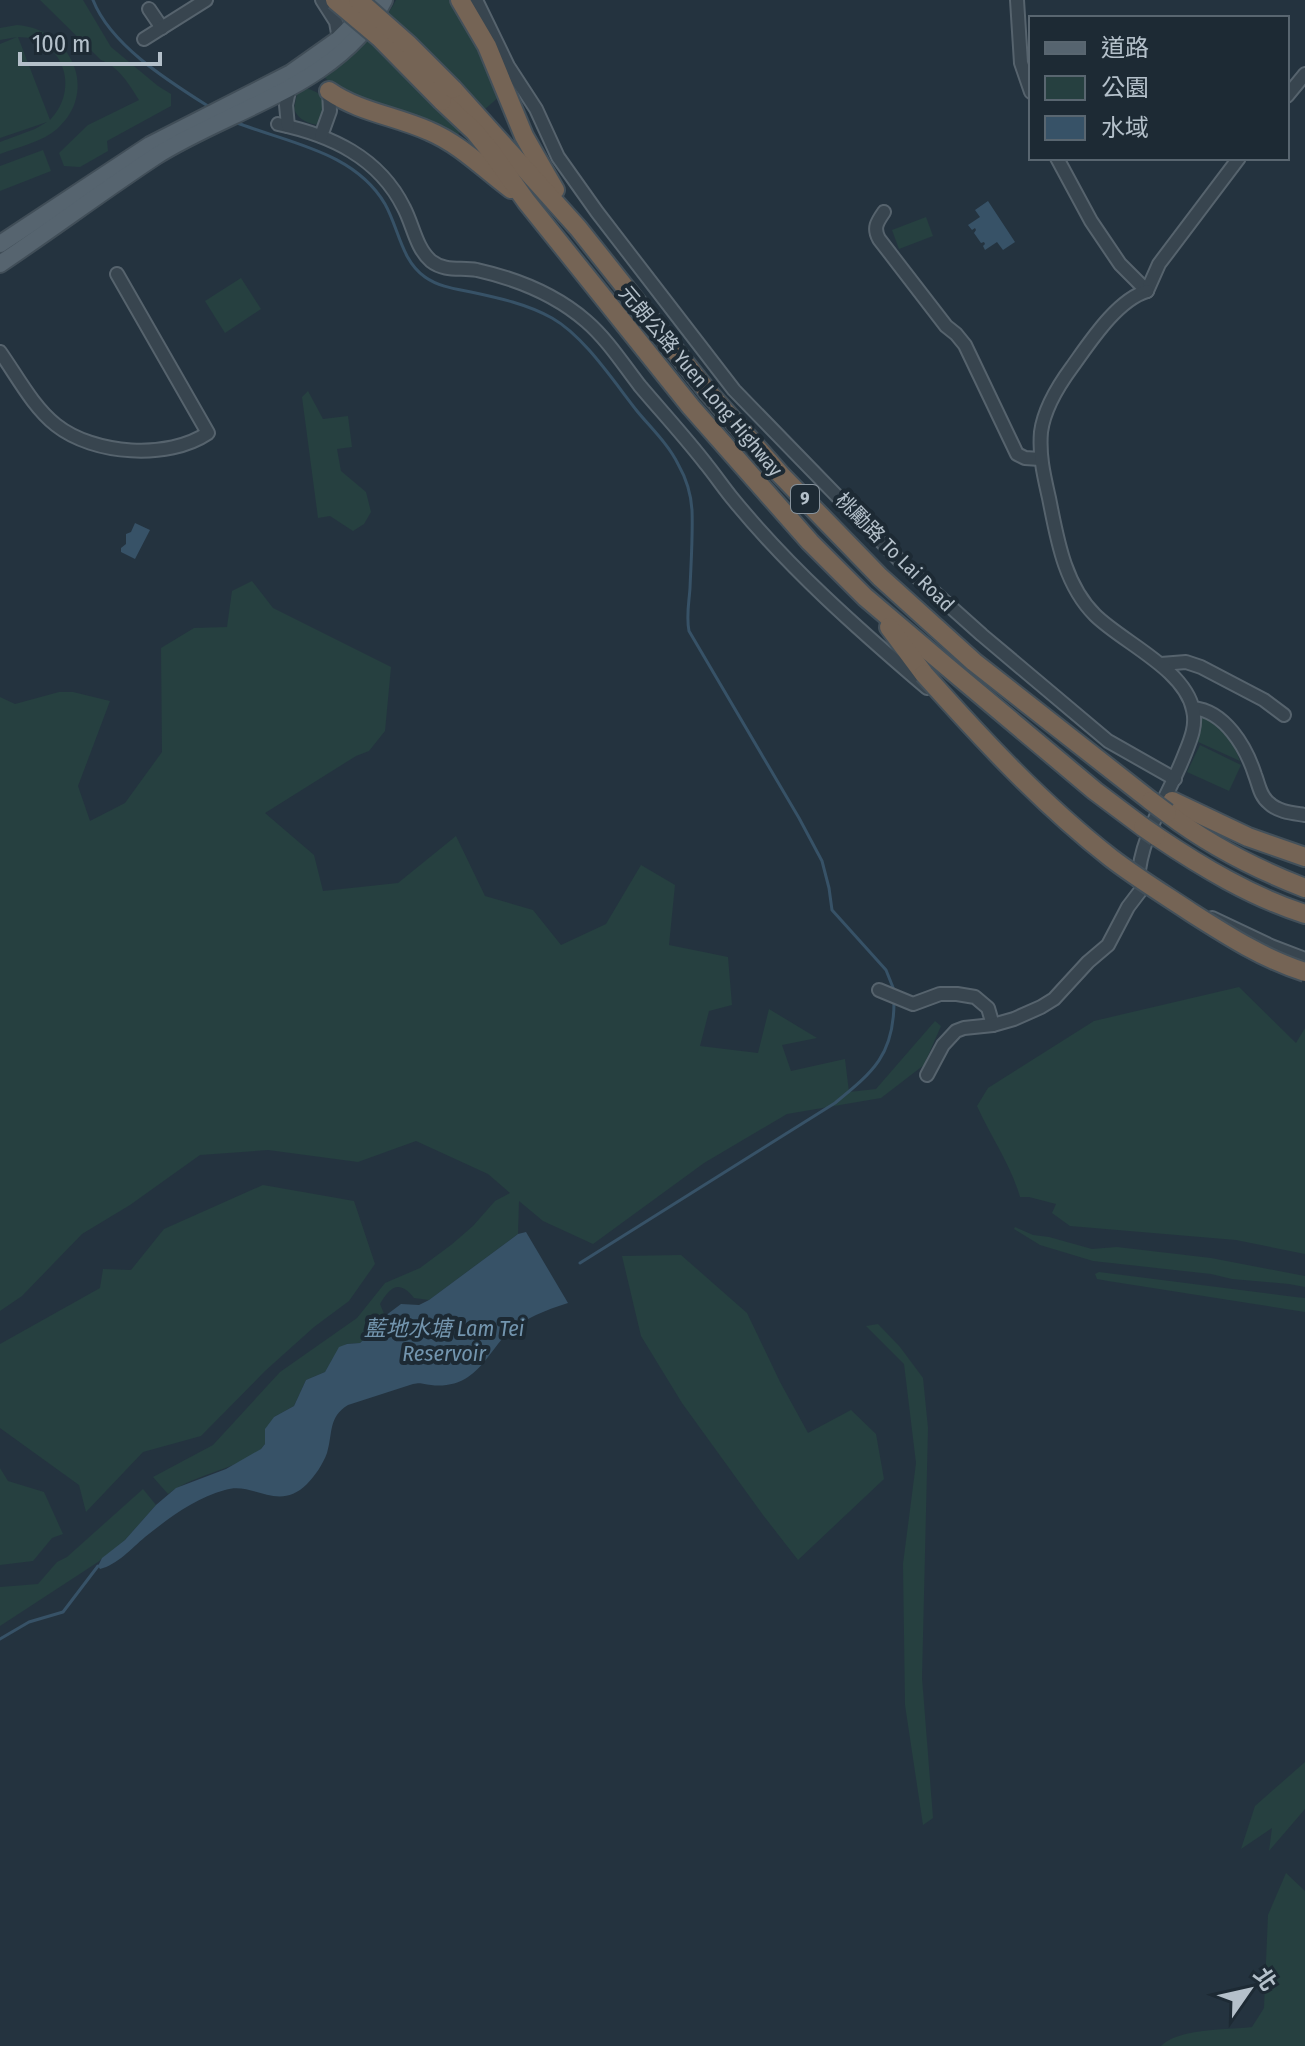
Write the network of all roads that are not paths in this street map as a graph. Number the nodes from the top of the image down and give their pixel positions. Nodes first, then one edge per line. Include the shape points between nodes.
1 (206, 0) edge
2 (322, 0) edge
3 (335, 0) edge
4 (358, 0) edge
5 (369, 0) edge
6 (384, 0) edge
7 (460, 0) edge
8 (476, 0) edge
9 (1017, 0) edge
10 (149, 9) dead end
11 (162, 28) junction
12 (144, 39) dead end
13 (339, 39) junction
14 (309, 68) junction
15 (1305, 74) edge
16 (290, 86) junction
17 (1029, 86) edge
18 (329, 91) junction
19 (1289, 94) edge
20 (448, 95) junction
21 (242, 104) junction
22 (196, 127) junction
23 (321, 136) junction
24 (1058, 160) edge
25 (1237, 160) edge
26 (526, 201) junction
27 (884, 212) dead end
28 (578, 228) junction
29 (0, 244) edge
30 (0, 264) edge
31 (117, 274) dead end
32 (1147, 291) junction
33 (0, 352) edge
34 (1040, 459) junction
35 (865, 597) junction
36 (1161, 664) junction
37 (1193, 708) junction
38 (957, 711) dead end
39 (1284, 715) dead end
40 (1175, 779) junction
41 (1161, 802) junction
42 (1305, 815) edge
43 (1305, 857) edge
44 (1305, 888) edge
45 (1141, 890) junction
46 (1305, 914) edge
47 (1305, 959) edge
48 (1305, 972) edge
49 (879, 990) dead end
50 (993, 1025) junction
51 (927, 1075) dead end

1 - 11 street
2 - 13 street via 336,22
3 - 20 highway, 元朗公路 Yuen Long Highway / 9, bridge
4 - 20 highway, 元朗公路 Yuen Long Highway / 9, bridge via 409,45
5 - 13 main road
6 - 14 main road via 352,44
7 - 28 highway via 487,46 524,136
8 - 40 street, 桃勵路 To Lai Road via 558,157 734,390 906,567 982,635 1108,741
9 - 17 street via 1021,63
10 - 11 street
11 - 12 street
13 - 14 main road
14 - 16 main road
14 - 18 main road
14 - 21 main road via 285,76
15 - 19 street
16 - 21 main road
16 - 23 street via 283,125
18 - 23 street via 330,111
18 - 26 highway, 9 via 444,138
20 - 26 highway, 元朗公路 Yuen Long Highway / 9
20 - 28 highway, 元朗公路 Yuen Long Highway / 9
21 - 22 main road
22 - 29 main road via 145,148
22 - 30 main road
23 - 38 street via 380,172 405,210 423,253 439,266 531,286 588,323 779,551 871,640
24 - 32 street via 1120,264
25 - 32 street via 1159,264
26 - 35 highway, 元朗公路 Yuen Long Highway / 9 via 691,407
27 - 34 street via 876,223 879,239 965,345 1017,454
28 - 41 highway, 元朗公路 Yuen Long Highway / 9 via 708,392 880,577 974,662
31 - 33 street via 208,433 166,449 116,448 83,440 49,419
32 - 34 street via 1122,306 1062,381 1042,430
34 - 36 street via 1062,556 1081,598 1095,615
35 - 46 highway, 元朗公路 Yuen Long Highway / 9 via 1150,831 1242,887
35 - 48 highway, bridge via 924,674 1020,776 1111,858 1224,934
36 - 37 street
36 - 39 street via 1201,667
37 - 40 street via 1193,733
37 - 42 street via 1214,714 1230,730 1267,802
40 - 45 street via 1141,855
41 - 43 highway
41 - 44 highway via 1190,830 1233,856
45 - 47 street
45 - 50 street via 1108,945 1054,999
49 - 50 street via 913,1004 940,994 975,997 988,1008
50 - 51 street via 956,1031

